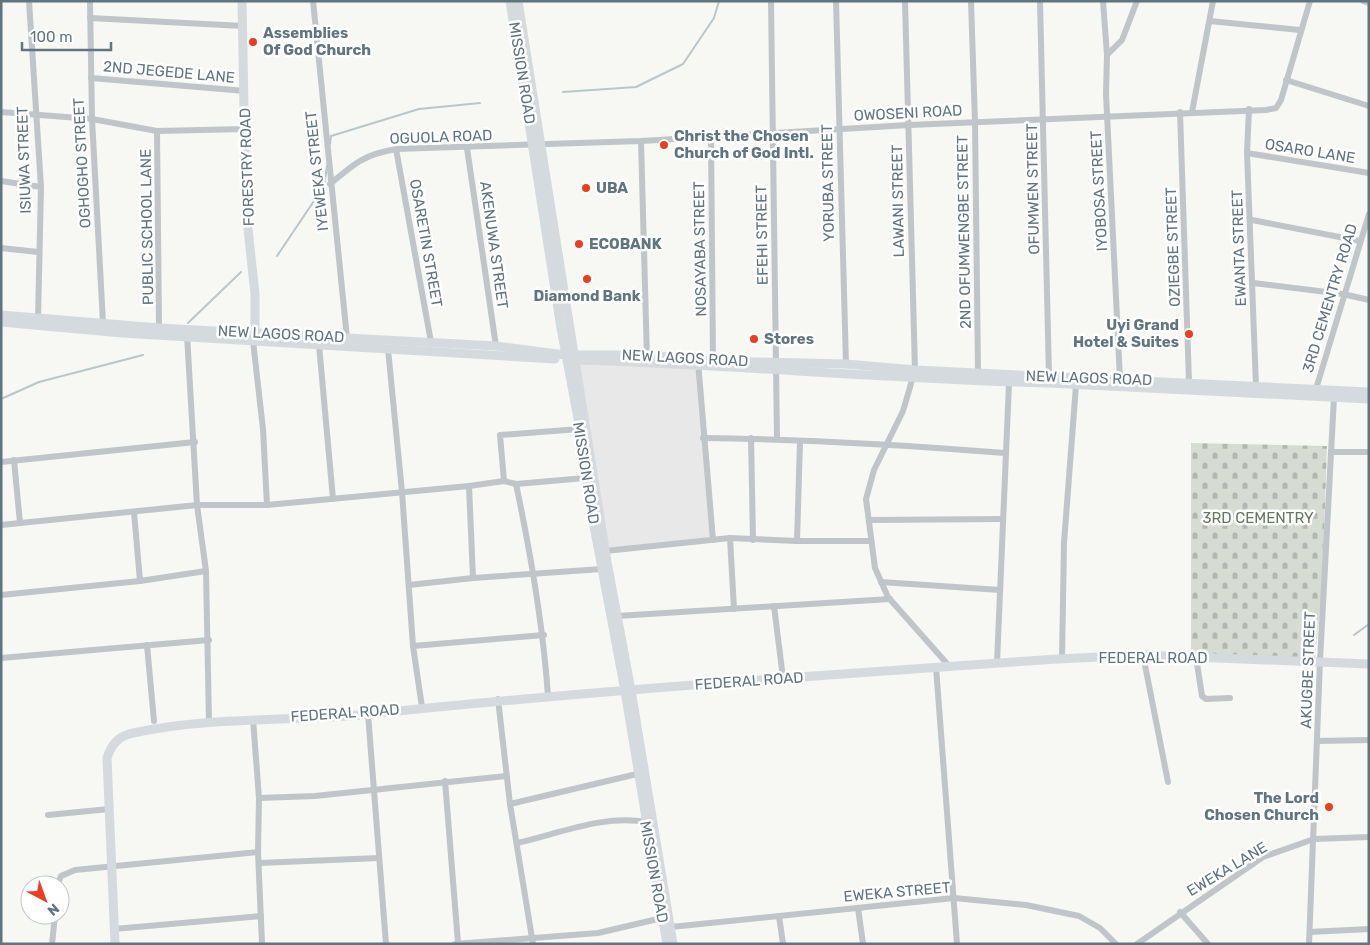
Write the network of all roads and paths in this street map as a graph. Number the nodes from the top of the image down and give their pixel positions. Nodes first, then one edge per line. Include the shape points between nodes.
1 (28, 1) edge
2 (90, 1) edge
3 (242, 1) edge
4 (313, 1) edge
5 (510, 1) edge
6 (518, 1) edge
7 (771, 1) edge
8 (836, 1) edge
9 (906, 1) edge
10 (971, 1) edge
11 (1040, 1) edge
12 (1102, 1) edge
13 (1137, 1) edge
14 (1213, 1) edge
15 (1310, 1) edge
16 (1363, 1) edge
17 (1369, 3) edge
18 (90, 18) junction
19 (1210, 21) junction
20 (243, 26) junction
21 (1300, 30) junction
22 (1107, 55) junction
23 (91, 78) junction
24 (1286, 80) junction
25 (245, 91) junction
26 (1369, 106) edge
27 (1248, 109) junction
28 (1, 112) edge
29 (1180, 112) junction
30 (1192, 112) junction
31 (35, 115) junction
32 (1108, 116) junction
33 (92, 119) junction
34 (1044, 119) junction
35 (975, 122) junction
36 (909, 124) junction
37 (245, 129) junction
38 (840, 129) junction
39 (157, 131) junction
40 (773, 132) junction
41 (711, 136) junction
42 (641, 140) junction
43 (537, 145) junction
44 (467, 148) junction
45 (396, 149) junction
46 (1247, 154) junction
47 (1369, 174) edge
48 (1, 181) edge
49 (330, 184) junction
50 (41, 187) junction
51 (1369, 214) edge
52 (1252, 220) junction
53 (1360, 241) junction
54 (1, 248) edge
55 (38, 252) junction
56 (1253, 283) junction
57 (1344, 294) junction
58 (1369, 300) edge
59 (1, 315) edge
60 (38, 319) junction
61 (1, 322) edge
62 (103, 323) junction
63 (159, 328) junction
64 (187, 333) junction
65 (254, 337) junction
66 (346, 338) junction
67 (431, 342) junction
68 (319, 345) junction
69 (496, 346) junction
70 (388, 349) junction
71 (570, 357) junction
72 (647, 359) junction
73 (713, 361) junction
74 (698, 363) junction
75 (846, 364) junction
76 (777, 366) junction
77 (978, 372) junction
78 (914, 374) junction
79 (1049, 376) junction
80 (1120, 379) junction
81 (1189, 382) junction
82 (1009, 383) junction
83 (1076, 385) junction
84 (1256, 386) junction
85 (1316, 389) junction
86 (1369, 392) edge
87 (1334, 397) junction
88 (1369, 399) edge
89 (580, 429) junction
90 (703, 438) junction
91 (751, 438) junction
92 (777, 438) junction
93 (195, 442) junction
94 (800, 442) junction
95 (886, 444) junction
96 (1331, 452) junction
97 (1369, 452) edge
98 (1005, 453) junction
99 (14, 460) junction
100 (1, 462) edge
101 (585, 478) junction
102 (504, 481) junction
103 (516, 484) junction
104 (469, 486) junction
105 (402, 492) junction
106 (333, 499) junction
107 (197, 505) junction
108 (267, 505) junction
109 (134, 512) junction
110 (1003, 519) junction
111 (869, 520) junction
112 (20, 523) junction
113 (1, 526) edge
114 (730, 538) junction
115 (713, 540) junction
116 (753, 540) junction
117 (797, 541) junction
118 (871, 541) junction
119 (605, 551) junction
120 (602, 569) junction
121 (206, 571) junction
122 (535, 574) junction
123 (472, 578) junction
124 (140, 581) junction
125 (881, 582) junction
126 (408, 585) junction
127 (1000, 590) junction
128 (1, 595) edge
129 (890, 599) junction
130 (774, 606) junction
131 (734, 608) junction
132 (617, 616) junction
133 (544, 635) junction
134 (209, 640) junction
135 (147, 645) junction
136 (413, 646) junction
137 (1143, 656) junction
138 (1196, 657) junction
139 (1, 658) edge
140 (1062, 659) junction
141 (1320, 660) junction
142 (997, 663) junction
143 (1369, 664) edge
144 (950, 666) junction
145 (936, 667) junction
146 (783, 678) junction
147 (628, 690) junction
148 (548, 696) junction
149 (1230, 698) dead end
150 (498, 700) junction
151 (422, 707) junction
152 (368, 714) junction
153 (253, 719) junction
154 (154, 721) dead end
155 (209, 722) junction
156 (1369, 740) edge
157 (1317, 741) junction
158 (637, 774) junction
159 (506, 776) junction
160 (446, 781) junction
161 (1168, 782) dead end
162 (374, 789) junction
163 (259, 798) junction
164 (510, 804) junction
165 (109, 809) junction
166 (48, 815) dead end
167 (646, 822) junction
168 (1369, 837) edge
169 (1314, 839) junction
170 (516, 843) junction
171 (258, 852) junction
172 (379, 858) junction
173 (258, 863) junction
174 (112, 865) junction
175 (62, 875) edge
176 (954, 898) junction
177 (858, 908) junction
178 (1180, 912) junction
179 (261, 916) junction
180 (779, 916) junction
181 (662, 918) junction
182 (54, 925) edge
183 (671, 927) junction
184 (114, 929) junction
185 (1369, 930) edge
186 (1310, 932) junction
187 (533, 941) edge
188 (52, 944) edge
189 (115, 944) edge
190 (262, 944) edge
191 (386, 944) edge
192 (457, 944) edge
193 (667, 944) edge
194 (673, 944) edge
195 (783, 944) edge
196 (863, 944) edge
197 (957, 944) edge
198 (1116, 944) edge
199 (1137, 944) edge
200 (1208, 944) edge
201 (1309, 944) edge

1 - 31 street, ISIUWA STREET
2 - 18 street, OGHOGHO STREET
3 - 20 street, FORESTRY ROAD
4 - 49 street, IYEWEKA STREET
5 - 43 street, MISSION ROAD
6 - 43 street, MISSION ROAD
7 - 40 street, EFEHI STREET
8 - 38 street, YORUBA STREET
9 - 36 street, LAWANI STREET
10 - 35 street, 2ND OFUMWENGBE STREET
11 - 34 street, OFUMWEN STREET
12 - 22 street, IYOBOSA STREET
13 - 22 street via 1122,40
14 - 19 street
15 - 21 street
16 - 17 street
18 - 20 street
18 - 23 street, OGHOGHO STREET
19 - 21 street
19 - 30 street
20 - 25 street, FORESTRY ROAD
21 - 24 street
22 - 32 street, IYOBOSA STREET
23 - 25 street, 2ND JEGEDE LANE
23 - 33 street, OGHOGHO STREET
24 - 26 street
24 - 27 street, OWOSENI ROAD via 1276,108
25 - 37 street, FORESTRY ROAD
27 - 30 street, OWOSENI ROAD
27 - 46 street, EWANTA STREET
28 - 31 street, PUBLIC SCHOOL LANE
29 - 30 street, OWOSENI ROAD
29 - 32 street, OWOSENI ROAD
29 - 81 street, OZIEGBE STREET
31 - 33 street, PUBLIC SCHOOL LANE
31 - 50 street, ISIUWA STREET
32 - 34 street, OWOSENI ROAD
32 - 80 street, IYOBOSA STREET
33 - 39 street, PUBLIC SCHOOL LANE
33 - 62 street, OGHOGHO STREET
34 - 35 street, OWOSENI ROAD
34 - 79 street, OFUMWEN STREET
35 - 36 street, OWOSENI ROAD
35 - 77 street, 2ND OFUMWENGBE STREET
36 - 38 street, OWOSENI ROAD
36 - 78 street, LAWANI STREET
37 - 39 street
37 - 65 street, FORESTRY ROAD via 248,229 255,294
38 - 40 street, OWOSENI ROAD
38 - 75 street, YORUBA STREET
39 - 63 street, PUBLIC SCHOOL LANE
40 - 41 street, OWOSENI ROAD
40 - 76 street, EFEHI STREET
41 - 42 street, OWOSENI ROAD
41 - 73 street, NOSAYABA STREET
42 - 43 street, OWOSENI ROAD
42 - 72 street
43 - 44 street, OGUOLA ROAD
43 - 71 street, MISSION ROAD
44 - 45 street, OGUOLA ROAD
44 - 69 street, AKENUWA STREET
45 - 49 street, OGUOLA ROAD via 373,153
45 - 67 street, OSARETIN STREET
46 - 47 street, OSARO LANE
46 - 52 street, EWANTA STREET
48 - 50 street
49 - 66 street, IYEWEKA STREET
50 - 55 street, ISIUWA STREET
51 - 53 street, 3RD CEMENTRY ROAD
52 - 53 street
52 - 56 street, EWANTA STREET
53 - 57 street, 3RD CEMENTRY ROAD
54 - 55 street
55 - 60 street, ISIUWA STREET
56 - 57 street
56 - 84 street, EWANTA STREET
57 - 58 street
57 - 85 street, 3RD CEMENTRY ROAD
59 - 60 street, NEW LAGOS ROAD
60 - 62 street, NEW LAGOS ROAD
61 - 64 street, NEW LAGOS ROAD
62 - 63 street, NEW LAGOS ROAD
63 - 64 street, NEW LAGOS ROAD
64 - 65 street, NEW LAGOS ROAD
64 - 93 street
65 - 66 street, NEW LAGOS ROAD
65 - 68 street, NEW LAGOS ROAD
65 - 108 street
66 - 67 street, NEW LAGOS ROAD
67 - 69 street, NEW LAGOS ROAD
68 - 70 street, NEW LAGOS ROAD
68 - 106 street
69 - 71 street, NEW LAGOS ROAD
70 - 71 street, NEW LAGOS ROAD
70 - 105 street
71 - 72 street, NEW LAGOS ROAD
71 - 89 street, MISSION ROAD
71 - 119 street, MISSION ROAD
72 - 74 street, NEW LAGOS ROAD
73 - 74 street, NEW LAGOS ROAD
73 - 76 street, NEW LAGOS ROAD
74 - 76 street, NEW LAGOS ROAD
74 - 90 street
75 - 76 street, NEW LAGOS ROAD
75 - 78 street, NEW LAGOS ROAD
76 - 78 street, NEW LAGOS ROAD
76 - 92 street, EFEHI STREET
77 - 78 street, NEW LAGOS ROAD
77 - 79 street, NEW LAGOS ROAD
78 - 82 street, NEW LAGOS ROAD
78 - 95 street, LAWANI STREET via 903,411
79 - 80 street, NEW LAGOS ROAD
80 - 81 street, NEW LAGOS ROAD
81 - 84 street, NEW LAGOS ROAD
82 - 83 street, NEW LAGOS ROAD
82 - 98 street
83 - 87 street, NEW LAGOS ROAD
83 - 140 street via 1064,543
84 - 85 street, NEW LAGOS ROAD
85 - 86 street, NEW LAGOS ROAD
87 - 88 street, NEW LAGOS ROAD
87 - 96 street, AKUGBE STREET
89 - 101 street, MISSION ROAD
89 - 102 street via 500,435
90 - 91 street
90 - 115 street
91 - 92 street
91 - 116 street
92 - 94 street
93 - 99 street
93 - 107 street
94 - 95 street
94 - 117 street
95 - 98 street
95 - 111 street, LAWANI STREET via 866,499
96 - 97 street
96 - 141 street, AKUGBE STREET
98 - 110 street
99 - 100 street
99 - 112 street
101 - 103 street
101 - 120 street, MISSION ROAD
102 - 103 street
102 - 104 street
103 - 122 street
104 - 105 street
104 - 123 street
105 - 106 street
105 - 126 street
106 - 108 street
107 - 108 street
107 - 109 street
107 - 121 street
109 - 112 street
109 - 124 street
110 - 111 street
110 - 127 street
111 - 118 street, LAWANI STREET
112 - 113 street
114 - 115 street
114 - 116 street
114 - 131 street
115 - 119 street
116 - 117 street
117 - 118 street
118 - 125 street, LAWANI STREET via 875,568
119 - 132 street, MISSION ROAD
120 - 122 street
120 - 147 street, MISSION ROAD
121 - 124 street
121 - 134 street
122 - 123 street
122 - 133 street
123 - 126 street
124 - 128 street
125 - 127 street
125 - 129 street, LAWANI STREET
126 - 136 street
127 - 142 street
129 - 130 street
129 - 144 street, LAWANI STREET
130 - 131 street
130 - 146 street
131 - 132 street
132 - 147 street, MISSION ROAD
133 - 136 street
133 - 148 street
134 - 135 street
134 - 155 street
135 - 139 street
135 - 154 street
136 - 151 street
137 - 138 street, FEDERAL ROAD
137 - 140 street, FEDERAL ROAD
137 - 161 street
138 - 141 street, FEDERAL ROAD
138 - 149 street via 1202,696 1206,699
140 - 142 street, FEDERAL ROAD
141 - 143 street, FEDERAL ROAD
141 - 157 street, AKUGBE STREET
142 - 144 street, FEDERAL ROAD
144 - 145 street, FEDERAL ROAD
145 - 146 street, FEDERAL ROAD
145 - 176 street
146 - 147 street, FEDERAL ROAD
147 - 148 street, FEDERAL ROAD
147 - 158 street, MISSION ROAD
147 - 183 street, MISSION ROAD
148 - 150 street, FEDERAL ROAD
150 - 151 street, FEDERAL ROAD
150 - 159 street
151 - 152 street, FEDERAL ROAD
152 - 153 street, FEDERAL ROAD
152 - 162 street
153 - 155 street, FEDERAL ROAD
153 - 163 street
155 - 165 street, FEDERAL ROAD via 130,734 118,739 106,758
156 - 157 street
157 - 169 street, AKUGBE STREET
158 - 164 street
158 - 167 street, MISSION ROAD
159 - 160 street
159 - 164 street
160 - 162 street
160 - 192 street
162 - 163 street
162 - 172 street
163 - 171 street
164 - 170 street
165 - 166 street
165 - 174 street
167 - 170 street via 606,820
167 - 181 street, MISSION ROAD
168 - 169 street, EWEKA LANE
169 - 178 street, EWEKA LANE via 1264,857
169 - 186 street, AKUGBE STREET
170 - 187 street
171 - 173 street
171 - 174 street
172 - 173 street
172 - 191 street
173 - 179 street
174 - 175 street
174 - 184 street
176 - 177 street, EWEKA STREET
176 - 197 street
176 - 198 street, EWEKA STREET via 1026,905 1079,916 1100,928
177 - 180 street, EWEKA STREET
177 - 196 street
178 - 199 street, EWEKA LANE
178 - 200 street
179 - 184 street
179 - 190 street
180 - 183 street, EWEKA STREET
180 - 195 street
181 - 187 street via 598,932
181 - 193 street, MISSION ROAD
182 - 188 street
183 - 194 street, MISSION ROAD
184 - 189 street
185 - 186 street
186 - 201 street, AKUGBE STREET
187 - 192 street

